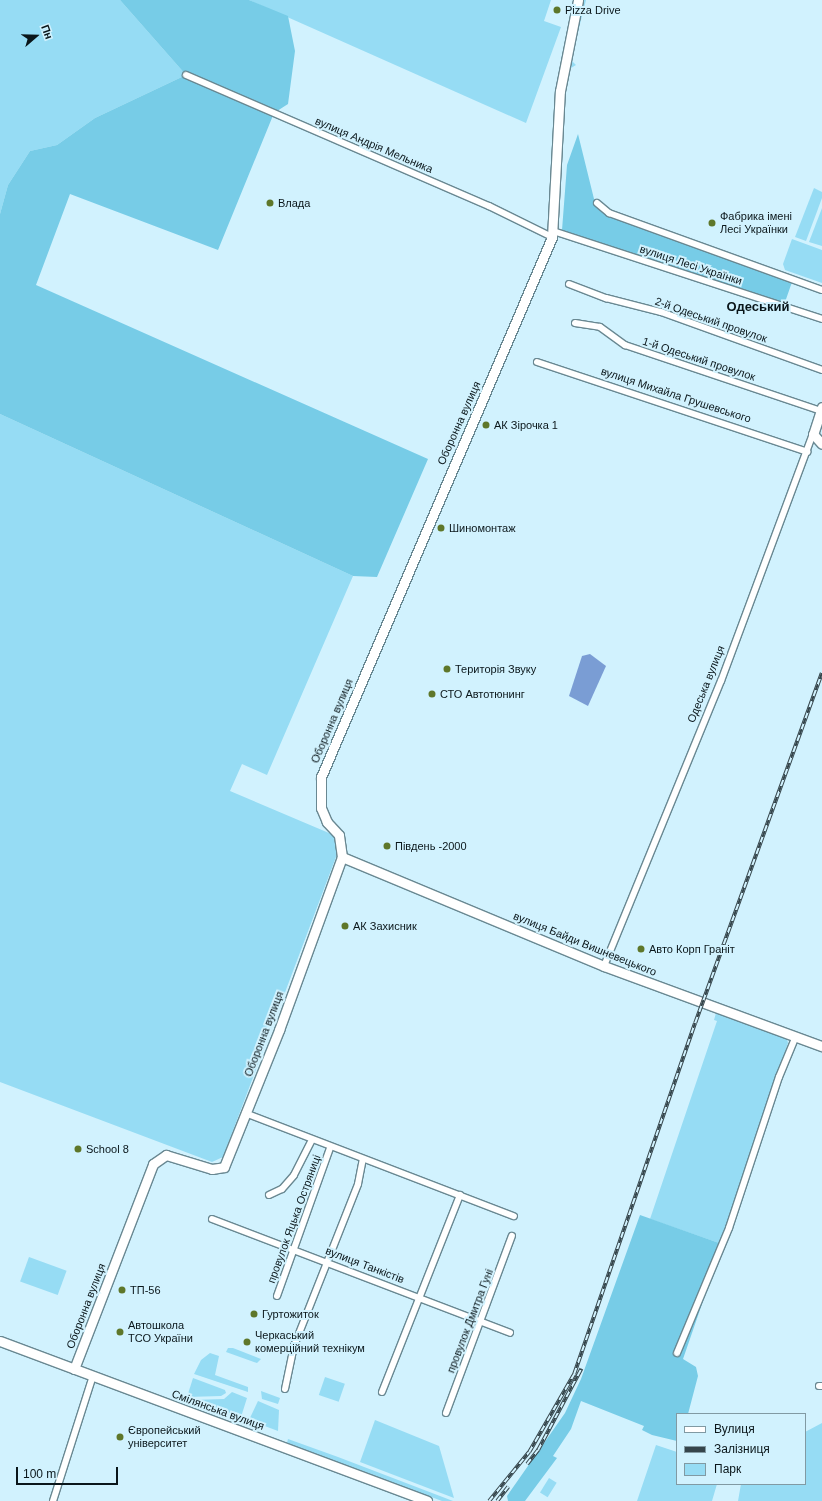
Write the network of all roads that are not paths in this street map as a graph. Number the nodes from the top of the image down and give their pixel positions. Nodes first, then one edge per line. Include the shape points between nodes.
1 (578, 0) edge
2 (186, 75) dead end
3 (597, 204) dead end
4 (552, 234) junction
5 (570, 284) dead end
6 (822, 290) edge
7 (822, 319) edge
8 (575, 323) dead end
9 (537, 362) dead end
10 (822, 370) edge
11 (821, 409) edge
12 (813, 434) junction
13 (822, 444) edge
14 (807, 452) junction
15 (342, 857) junction
16 (604, 966) junction
17 (796, 1036) junction
18 (822, 1046) edge
19 (245, 1113) junction
20 (311, 1141) junction
21 (330, 1148) junction
22 (362, 1159) junction
23 (268, 1195) dead end
24 (460, 1195) junction
25 (514, 1216) dead end
26 (212, 1219) dead end
27 (512, 1236) dead end
28 (295, 1248) junction
29 (328, 1262) junction
30 (277, 1296) dead end
31 (420, 1297) junction
32 (482, 1321) junction
33 (510, 1333) dead end
34 (0, 1340) edge
35 (677, 1353) dead end
36 (74, 1369) junction
37 (93, 1376) junction
38 (285, 1389) dead end
39 (382, 1392) dead end
40 (446, 1413) dead end
41 (53, 1501) edge
42 (427, 1501) edge

1 - 4 street, Оборонна вулиця via 560,85
2 - 4 street, вулиця Андрія Мельника
3 - 6 street, вулиця Лесі Українки via 613,214
4 - 7 street, вулиця Лесі Українки
4 - 15 street, Оборонна вулиця via 321,777 321,808 327,822 339,835
5 - 10 street, 2-й Одеський провулок via 606,298 661,312
8 - 11 street, 1-й Одеський провулок via 600,327 625,345
9 - 14 street, вулиця Михайла Грушевського
11 - 12 street, Одеська вулиця
12 - 13 street
12 - 14 street, Одеська вулиця
14 - 16 street, Одеська вулиця via 721,681
15 - 16 street, вулиця Байди Вишневецького
15 - 19 street, Оборонна вулиця
16 - 17 street, вулиця Байди Вишневецького
17 - 18 street, вулиця Байди Вишневецького
17 - 35 street via 778,1077 729,1228
19 - 20 street
19 - 36 street, Оборонна вулиця via 224,1167 212,1169 166,1155 153,1164
20 - 21 street
20 - 23 street via 294,1175 282,1189
21 - 22 street
21 - 28 street, провулок Яцька Остряниці
22 - 24 street
22 - 29 street via 363,1170
24 - 25 street
24 - 31 street
26 - 28 street, вулиця Танкістів
27 - 32 street, провулок Дмитра Гуні
28 - 29 street, вулиця Танкістів
28 - 30 street, провулок Яцька Остряниці
29 - 31 street, вулиця Танкістів
29 - 38 street via 294,1346
31 - 32 street, вулиця Танкістів
31 - 39 street
32 - 33 street, вулиця Танкістів
32 - 40 street, провулок Дмитра Гуні
34 - 36 street, Смілянська вулиця
36 - 37 street, Смілянська вулиця
37 - 41 street
37 - 42 street, Смілянська вулиця

